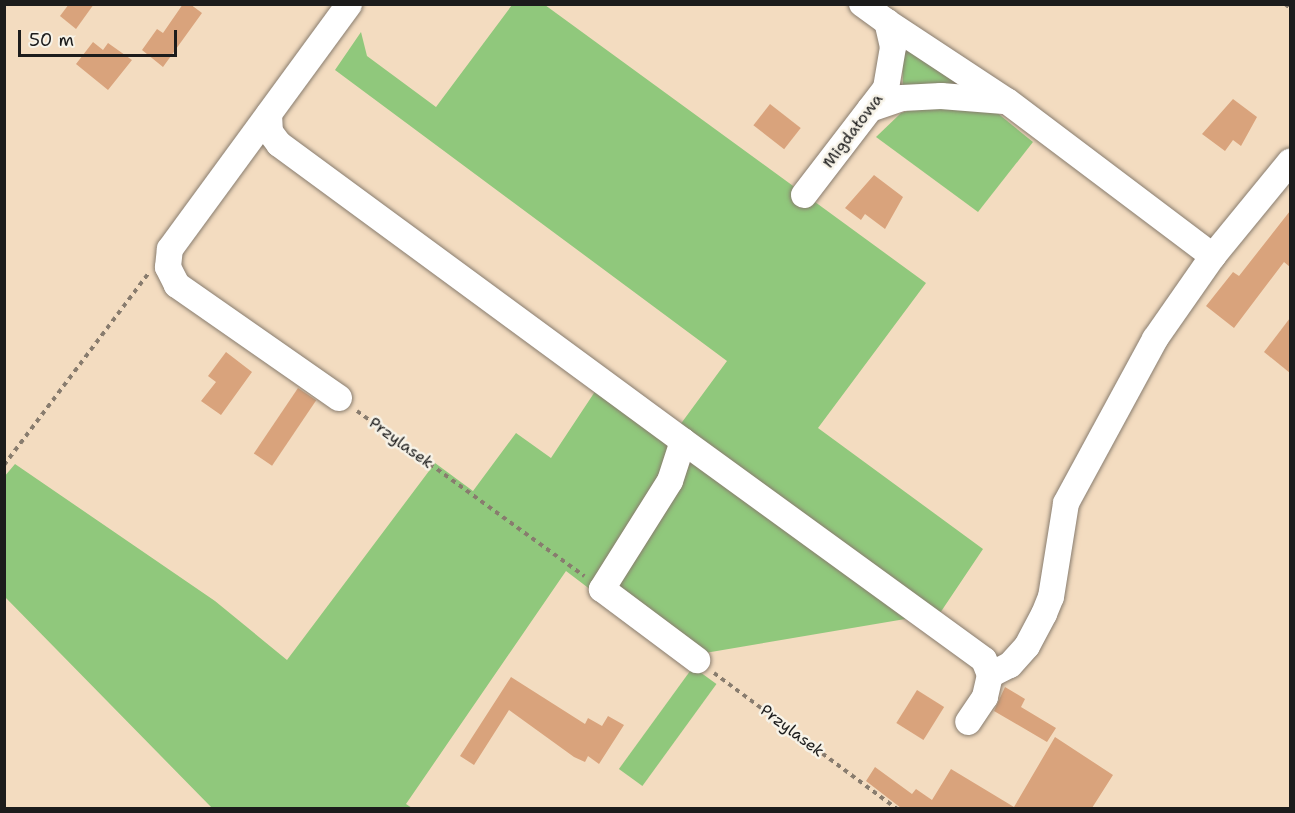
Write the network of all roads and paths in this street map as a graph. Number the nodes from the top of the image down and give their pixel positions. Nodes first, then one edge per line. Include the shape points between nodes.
1 (349, 4) edge
2 (862, 4) edge
3 (1286, 4) edge
4 (1290, 8) edge
5 (887, 22) junction
6 (1007, 101) junction
7 (870, 109) junction
8 (269, 114) junction
9 (1290, 162) edge
10 (804, 195) dead end
11 (169, 256) junction
12 (1213, 256) junction
13 (339, 398) joint
14 (683, 441) junction
15 (4, 465) edge
16 (602, 589) junction
17 (697, 660) joint
18 (990, 675) junction
19 (968, 722) dead end
20 (896, 808) edge

1 - 8 street
2 - 5 street
3 - 4 path
5 - 6 street
5 - 7 street, Migdałowa via 893,47 892,68 886,88
6 - 7 street via 941,96 902,98
6 - 12 street
7 - 10 street, Migdałowa
8 - 11 street via 170,249
8 - 14 street via 270,132 279,144
9 - 12 street
11 - 13 street via 168,267 177,285
11 - 15 path via 156,263
12 - 18 street via 1155,339 1066,503 1051,597 1027,646 1010,665
13 - 16 path, Przylasek
14 - 16 street via 670,482
14 - 18 street via 984,660
16 - 17 street
17 - 20 path, Przylasek
18 - 19 street via 985,696

